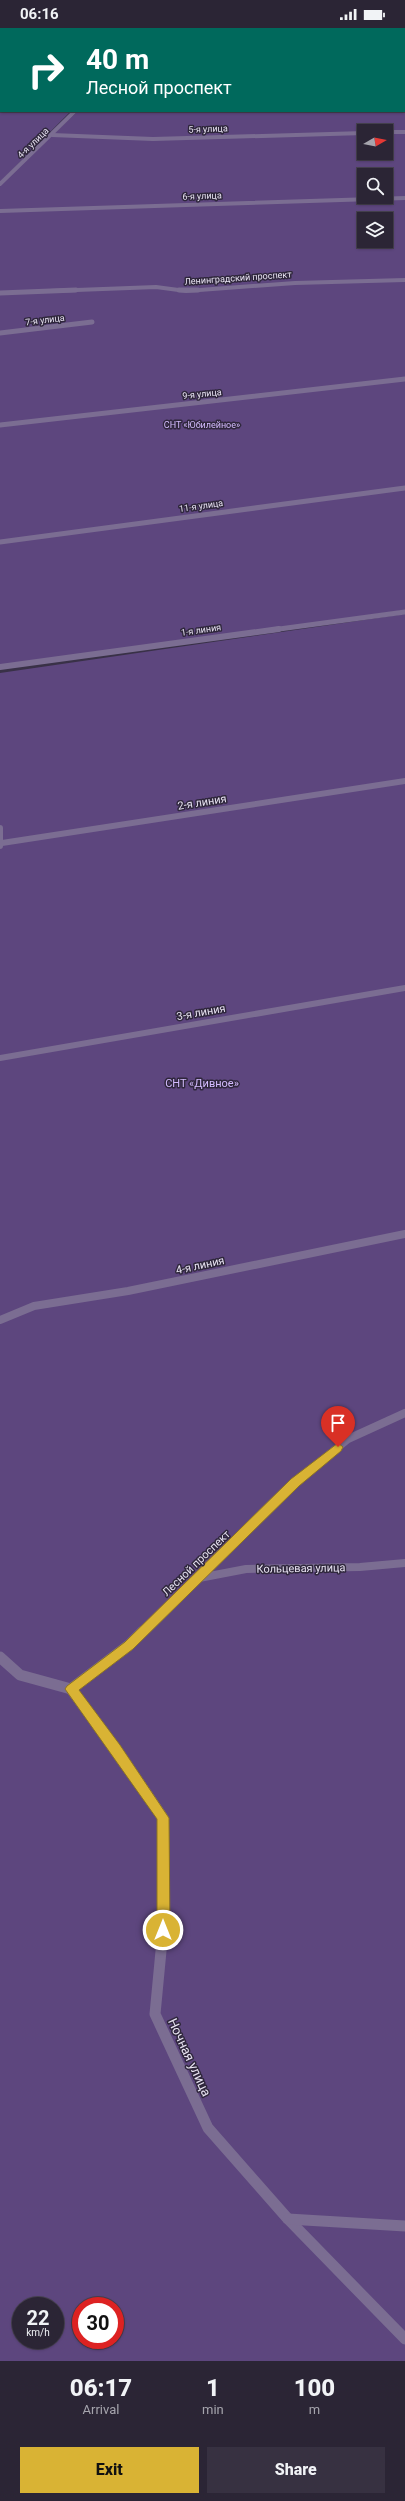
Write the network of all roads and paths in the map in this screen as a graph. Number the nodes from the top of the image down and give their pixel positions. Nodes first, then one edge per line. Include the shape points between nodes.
1 (74, 112) edge
2 (393, 132) edge
3 (405, 132) edge
4 (357, 133) edge
5 (52, 136) junction
6 (0, 184) edge
7 (405, 198) edge
8 (0, 211) edge
9 (405, 280) edge
10 (0, 293) edge
11 (92, 322) dead end
12 (0, 333) edge
13 (405, 379) edge
14 (0, 425) edge
15 (405, 488) edge
16 (0, 542) edge
17 (405, 612) edge
18 (0, 667) edge
19 (405, 781) edge
20 (0, 828) edge
21 (1, 845) edge
22 (405, 988) edge
23 (0, 1058) edge
24 (405, 1234) edge
25 (0, 1320) edge
26 (405, 1413) edge
27 (405, 1563) edge
28 (198, 1578) junction
29 (0, 1657) edge
30 (71, 1689) junction
31 (288, 2220) junction
32 (405, 2226) edge
33 (405, 2339) edge

1 - 5 street, 4-я улица
2 - 3 street
4 - 5 street, 5-я улица via 153,139
5 - 6 street, 4-я улица
7 - 8 street, 6-я улица
9 - 10 street, Ленинградский проспект via 295,283 186,291 156,287
11 - 12 street, 7-я улица
13 - 14 street, 9-я улица
15 - 16 street, 11-я улица
17 - 18 street, 1-я линия
19 - 21 street, 2-я линия
20 - 21 street
22 - 23 street, 3-я линия
24 - 25 street, 4-я линия via 128,1291 34,1306
26 - 28 street, Лесной проспект via 348,1439 295,1483
27 - 28 street, Кольцевая улица via 360,1567 246,1569
28 - 30 street, Лесной проспект via 129,1645
29 - 30 street via 20,1676
30 - 31 street, Ночная улица via 163,1818 163,1930 154,2014 208,2128
31 - 32 street
31 - 33 street, Ночная улица

